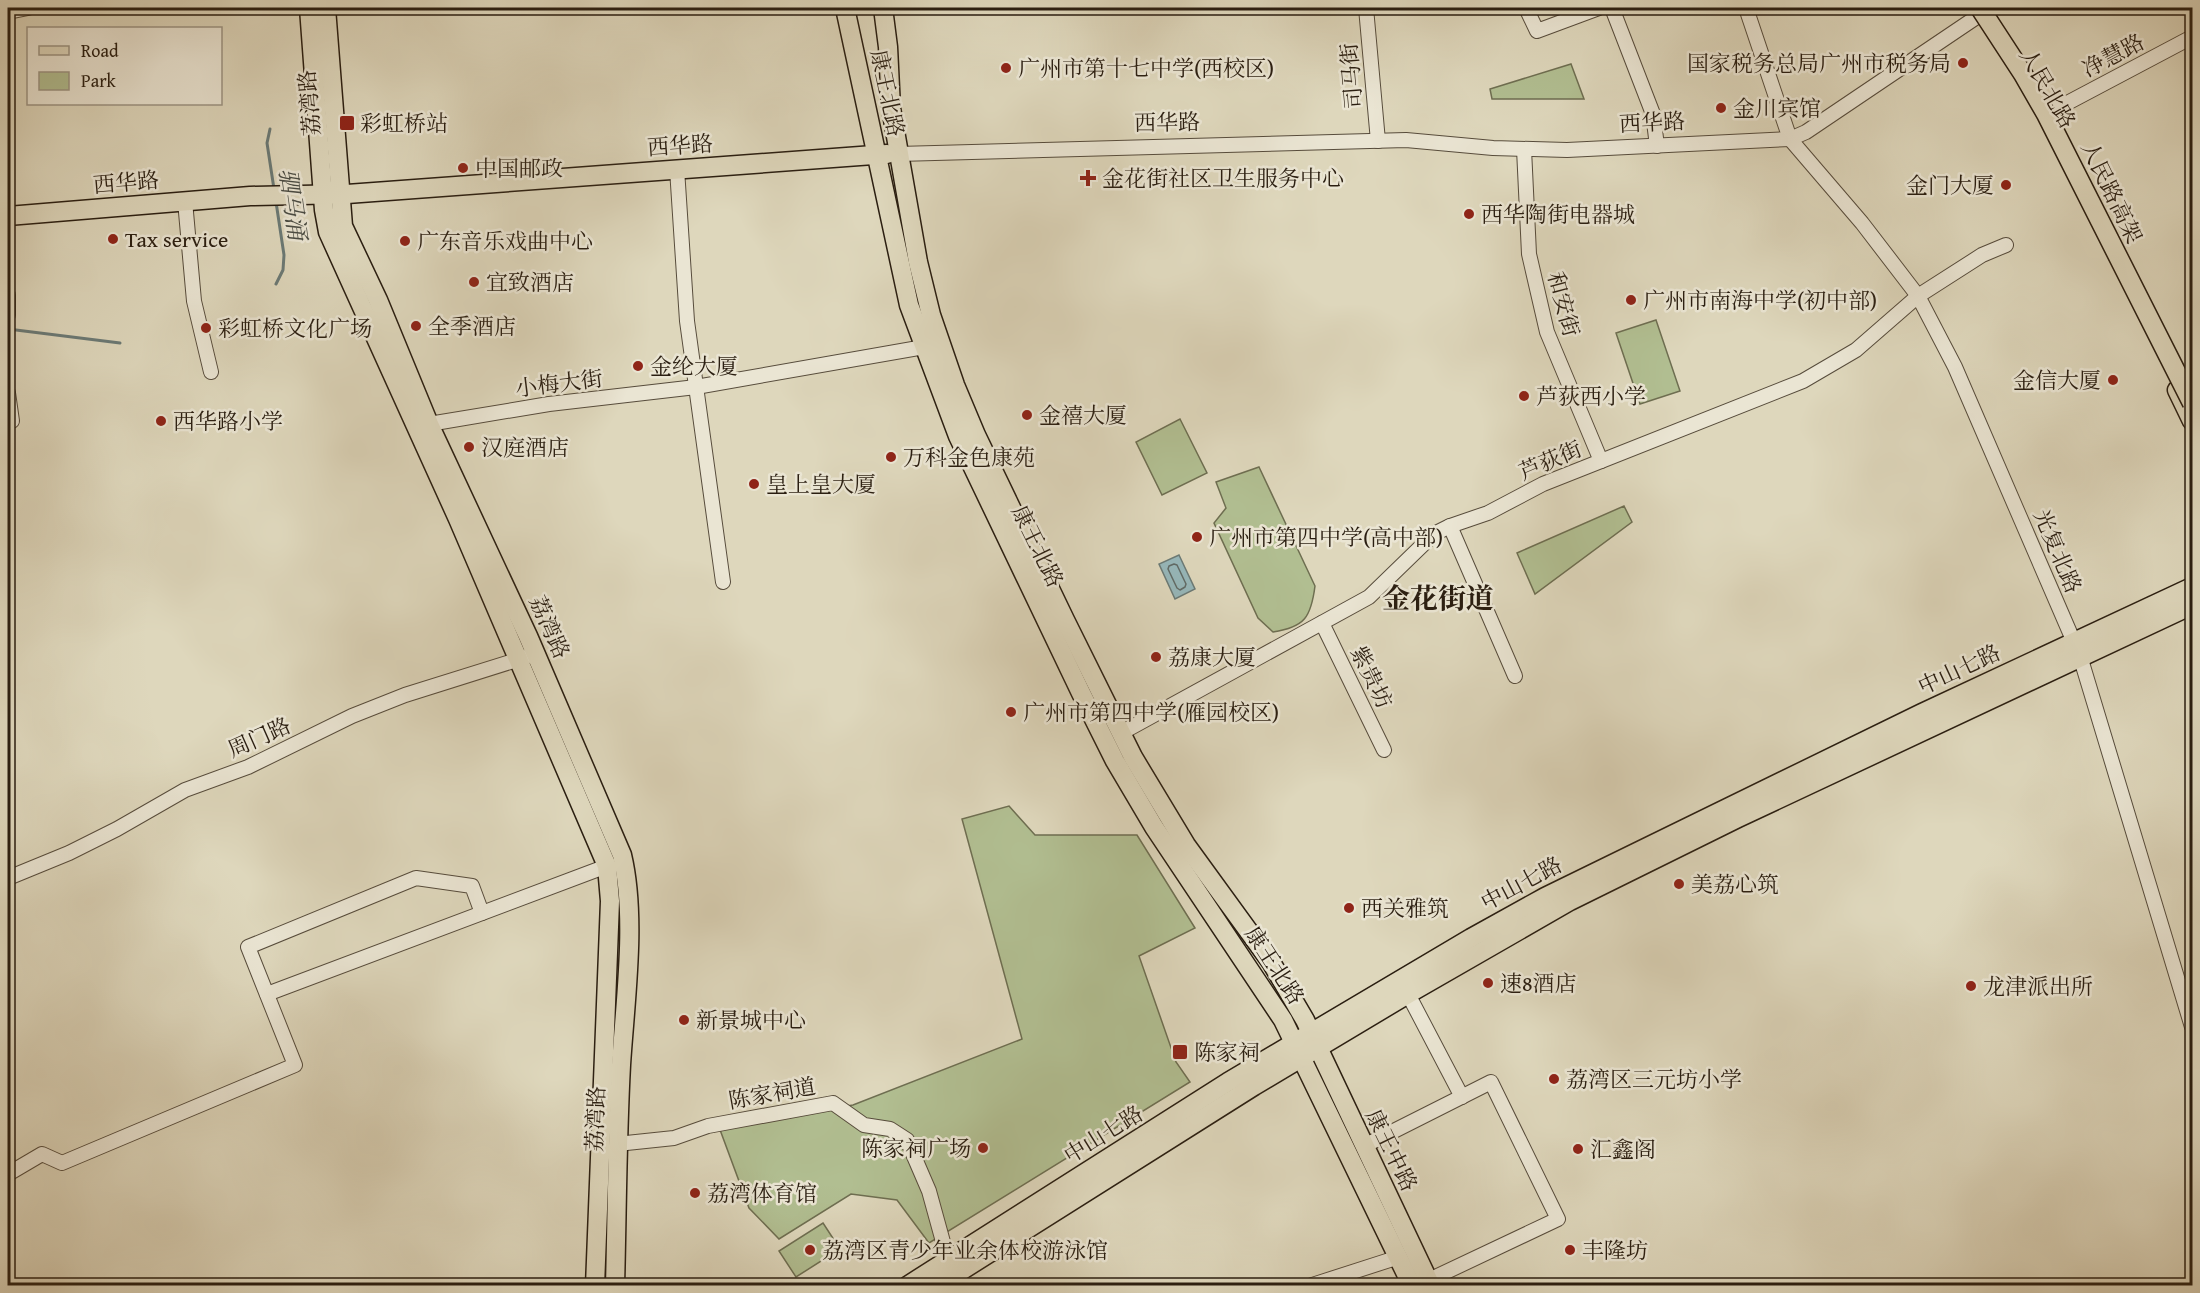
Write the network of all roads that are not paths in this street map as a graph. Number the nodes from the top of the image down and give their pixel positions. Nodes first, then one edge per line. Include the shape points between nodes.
1 (28, 8) edge
2 (309, 8) edge
3 (326, 8) edge
4 (845, 8) edge
5 (883, 8) edge
6 (1366, 8) edge
7 (1526, 8) edge
8 (1599, 8) edge
9 (1612, 8) edge
10 (1746, 8) edge
11 (1981, 10) edge
12 (8, 12) edge
13 (2193, 37) edge
14 (2054, 110) junction
15 (1790, 139) junction
16 (1378, 141) junction
17 (1657, 146) junction
18 (1524, 149) junction
19 (876, 154) junction
20 (898, 154) junction
21 (677, 169) junction
22 (906, 192) junction
23 (332, 194) junction
24 (885, 195) junction
25 (185, 201) junction
26 (8, 216) edge
27 (335, 229) junction
28 (2006, 245) dead end
29 (8, 296) edge
30 (1918, 296) junction
31 (8, 315) edge
32 (924, 347) junction
33 (211, 372) dead end
34 (2193, 386) edge
35 (696, 387) junction
36 (8, 393) edge
37 (2193, 403) edge
38 (2193, 421) edge
39 (12, 422) dead end
40 (429, 424) junction
41 (1601, 461) junction
42 (1449, 526) junction
43 (723, 582) dead end
44 (2193, 587) edge
45 (2193, 605) edge
46 (1322, 623) junction
47 (2077, 649) junction
48 (527, 656) junction
49 (1515, 676) dead end
50 (1121, 733) junction
51 (1384, 750) dead end
52 (606, 866) junction
53 (8, 878) edge
54 (482, 913) junction
55 (267, 994) junction
56 (1408, 994) junction
57 (2193, 1027) edge
58 (1307, 1046) junction
59 (1233, 1090) junction
60 (1462, 1097) junction
61 (617, 1144) junction
62 (1364, 1146) junction
63 (8, 1174) edge
64 (1398, 1257) junction
65 (948, 1260) junction
66 (1424, 1284) edge
67 (595, 1286) edge
68 (615, 1286) edge
69 (907, 1286) edge
70 (937, 1286) edge
71 (1310, 1286) edge

1 - 12 street
2 - 23 main road, 荔湾路
3 - 23 main road, 荔湾路
4 - 19 main road, 康王北路
5 - 20 main road, 康王北路
6 - 16 street, 司马街
7 - 8 street via 1537,31
9 - 17 street via 1653,114
10 - 15 street
11 - 14 main road, 人民北路
11 - 15 street, 西华路 via 1806,132
11 - 37 main road, 人民路高架, bridge via 2046,114
11 - 38 main road, 人民北路
13 - 14 street, 净慧路
14 - 34 main road, 人民北路
15 - 17 street, 西华路
15 - 30 street, 光复北路
16 - 18 street, 西华路
16 - 20 street, 西华路
17 - 18 street, 西华路
18 - 41 street, 和安街 via 1529,254 1547,333
19 - 20 main road, 西华路
19 - 21 main road, 西华路
19 - 24 main road, 康王北路
20 - 22 main road, 康王北路
21 - 23 main road, 西华路
21 - 35 street via 687,321
22 - 24 street via 892,184
22 - 50 main road, 康王北路 via 925,294 955,385
23 - 25 main road, 西华路
23 - 27 main road, 荔湾路 via 325,222
24 - 32 main road, 康王北路 via 909,305
25 - 26 main road, 西华路
25 - 33 street via 194,301
27 - 40 main road, 荔湾路 via 378,300
27 - 48 main road, 荔湾路 via 453,508
28 - 30 street, 芦荻街 via 1982,255
29 - 31 street
30 - 41 street, 芦荻街 via 1856,350 1803,381
30 - 47 street, 光复北路 via 1955,367
32 - 35 street, 小梅大街
32 - 58 main road, 康王北路 via 958,436 1107,746 1141,807 1272,1002
35 - 40 street, 小梅大街 via 549,404
35 - 43 street
36 - 39 street
40 - 48 main road, 荔湾路
41 - 42 street, 芦荻街 via 1544,483 1488,513
42 - 46 street, 芦荻街 via 1425,542 1369,597
42 - 49 street
44 - 47 main road, 中山七路
45 - 47 main road, 中山七路
46 - 50 street, 芦荻街
46 - 51 street, 紫贵坊
47 - 56 main road, 中山七路 via 1591,890
47 - 57 street, 光复北路
47 - 58 main road, 中山七路 via 1913,717 1588,874 1470,938
48 - 52 main road, 荔湾路
48 - 53 street, 周门路 via 352,716 248,767 185,790 69,853
48 - 61 main road, 荔湾路 via 622,855 626,872 628,947
50 - 58 main road, 康王北路 via 1173,825 1299,1008
52 - 54 street
52 - 67 main road, 荔湾路 via 610,918
54 - 55 street
54 - 55 street via 472,885 416,878 248,947
55 - 63 street via 295,1065 62,1163 42,1154
56 - 58 main road, 中山七路
56 - 60 street
58 - 59 main road, 中山七路
58 - 62 main road, 康王中路
58 - 64 main road, 康王中路 via 1345,1150
59 - 65 main road, 中山七路
59 - 70 main road, 中山七路
60 - 62 street
60 - 66 street via 1491,1082 1558,1219
61 - 65 street, 陈家祠道 via 674,1138 708,1126 833,1103 864,1125 890,1129 907,1140 929,1191
61 - 68 main road, 荔湾路
62 - 66 main road, 康王中路
64 - 66 main road, 康王中路
64 - 71 street
65 - 69 main road, 中山七路

